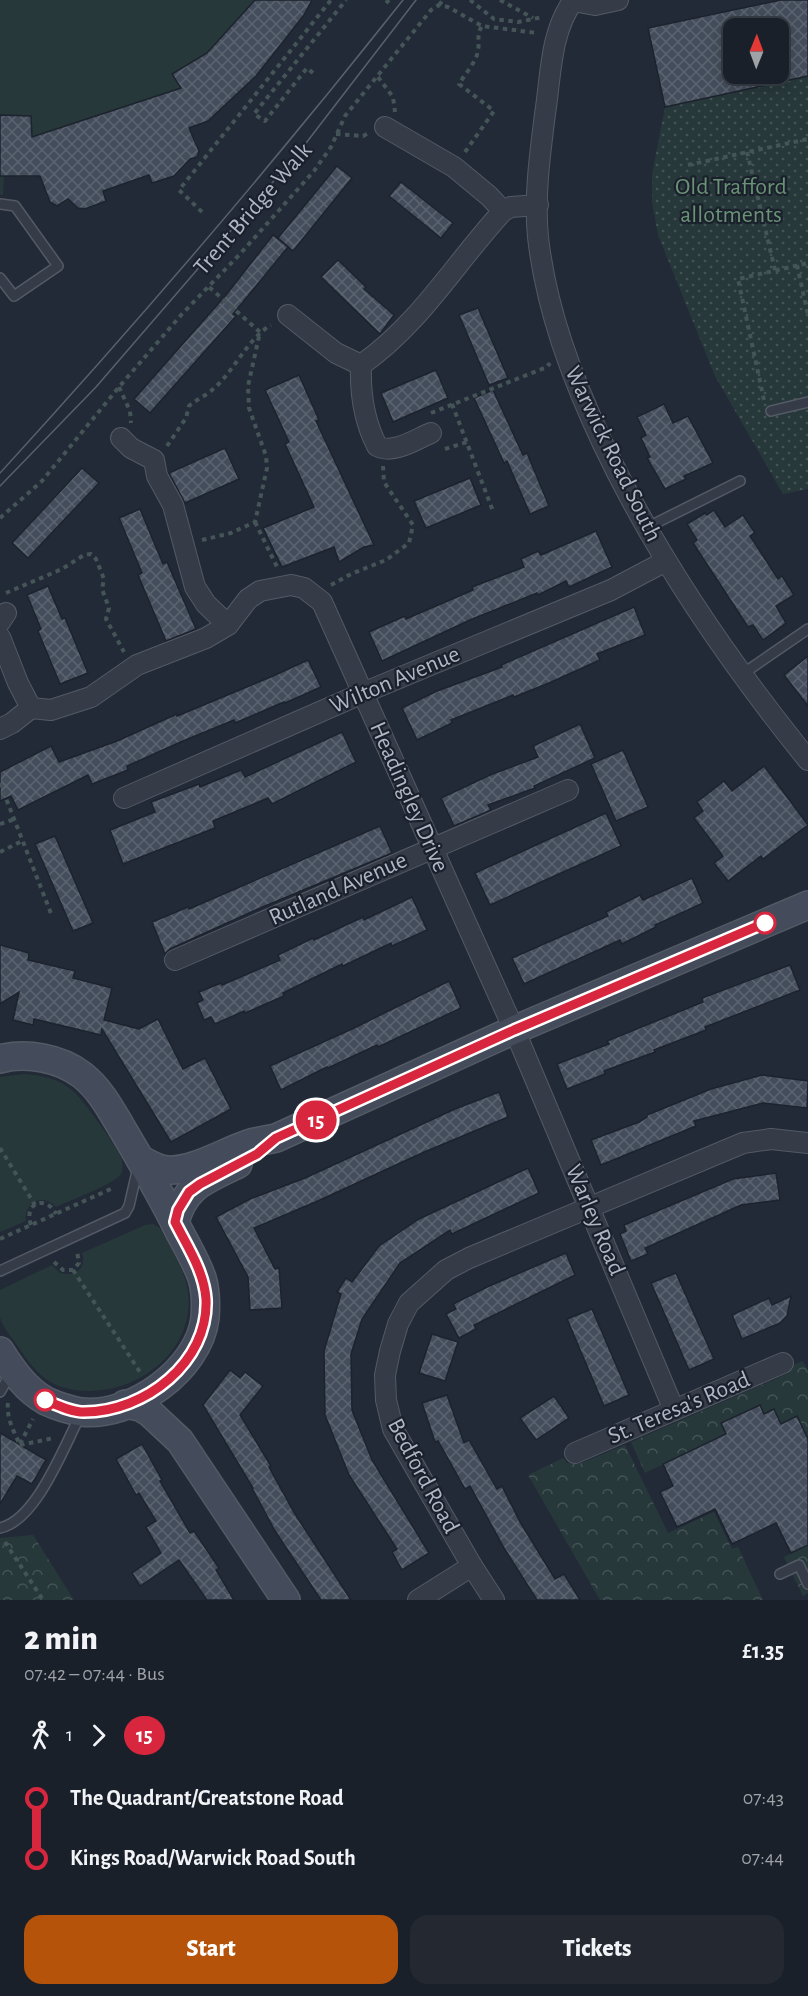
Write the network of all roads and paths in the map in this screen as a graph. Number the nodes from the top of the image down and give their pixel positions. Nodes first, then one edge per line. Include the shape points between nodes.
1 (331, 0) edge
2 (346, 0) edge
3 (443, 0) edge
4 (470, 0) edge
5 (500, 0) edge
6 (618, 0) edge
7 (439, 5) junction
8 (570, 5) edge
9 (534, 18) junction
10 (482, 26) junction
11 (556, 36) junction
12 (313, 73) dead end
13 (385, 127) dead end
14 (808, 139) edge
15 (747, 152) junction
16 (688, 165) dead end
17 (454, 167) junction
18 (0, 204) edge
19 (538, 205) junction
20 (503, 211) junction
21 (202, 212) dead end
22 (808, 263) edge
23 (797, 265) junction
24 (776, 270) junction
25 (0, 278) edge
26 (209, 287) junction
27 (288, 315) joint
28 (808, 315) edge
29 (260, 332) junction
30 (562, 344) junction
31 (361, 365) junction
32 (119, 387) junction
33 (808, 402) edge
34 (452, 404) junction
35 (771, 411) joint
36 (431, 433) junction
37 (121, 438) joint
38 (467, 442) junction
39 (381, 449) junction
40 (154, 460) junction
41 (740, 481) dead end
42 (493, 511) dead end
43 (0, 519) edge
44 (255, 522) junction
45 (646, 528) junction
46 (182, 540) junction
47 (666, 561) junction
48 (291, 585) junction
49 (316, 596) junction
50 (2, 610) edge
51 (228, 625) junction
52 (808, 629) edge
53 (0, 638) edge
54 (137, 665) junction
55 (741, 675) junction
56 (363, 693) junction
57 (31, 708) junction
58 (0, 729) edge
59 (808, 760) edge
60 (0, 783) edge
61 (568, 790) dead end
62 (124, 798) dead end
63 (15, 819) junction
64 (0, 824) edge
65 (22, 842) junction
66 (431, 848) junction
67 (0, 852) edge
68 (808, 905) edge
69 (52, 916) dead end
70 (175, 960) dead end
71 (514, 1030) junction
72 (0, 1059) edge
73 (276, 1138) junction
74 (808, 1143) edge
75 (0, 1148) edge
76 (141, 1159) junction
77 (112, 1188) dead end
78 (35, 1204) junction
79 (590, 1208) junction
80 (56, 1214) junction
81 (175, 1222) junction
82 (31, 1225) junction
83 (0, 1239) edge
84 (77, 1251) dead end
85 (54, 1261) dead end
86 (74, 1270) junction
87 (0, 1271) edge
88 (783, 1363) dead end
89 (4, 1371) edge
90 (178, 1372) junction
91 (153, 1391) junction
92 (9, 1398) dead end
93 (125, 1404) junction
94 (674, 1410) junction
95 (35, 1415) dead end
96 (76, 1423) junction
97 (180, 1441) junction
98 (20, 1445) junction
99 (575, 1453) dead end
100 (0, 1527) edge
101 (0, 1534) edge
102 (472, 1566) junction
103 (780, 1574) dead end
104 (808, 1584) edge
105 (43, 1600) edge
106 (286, 1600) edge
107 (418, 1600) edge
108 (494, 1600) edge

1 - 21 path via 178,190
2 - 12 path via 254,114 265,121 307,68
3 - 7 path, Trent Bridge Walk
4 - 9 path via 494,19 518,22
5 - 9 path
6 - 8 street
7 - 10 path
7 - 26 path, Trent Bridge Walk via 345,116 331,147 314,171
8 - 9 path
8 - 11 street, Warwick Road South
10 - 11 path
10 - 17 path via 477,38 479,49 459,84 494,111
11 - 19 street, Warwick Road South
13 - 17 street
14 - 15 path
15 - 16 path
15 - 24 path
17 - 20 street
18 - 25 lane via 15,206 58,266 14,296
19 - 20 street
19 - 30 street, Warwick Road South via 543,269
20 - 31 street via 417,316
22 - 23 path
23 - 24 path
23 - 28 path
24 - 35 path via 738,279 766,410
26 - 29 path
26 - 32 path, Trent Bridge Walk
27 - 29 path
27 - 31 street via 336,353
29 - 40 path via 211,391 189,406 186,418
29 - 44 path via 248,386 249,408 267,468
30 - 34 path via 547,367
30 - 45 street, Warwick Road South via 581,397
31 - 39 street via 363,405 374,441
32 - 37 path via 130,411 131,424
32 - 43 path, Trent Bridge Walk via 42,481
33 - 35 lane
34 - 36 path via 431,412
34 - 38 path
36 - 38 path via 441,450
36 - 39 street via 393,449
37 - 40 street
38 - 42 path
39 - 49 path via 384,482 413,525 409,543 386,560 338,581
40 - 46 street via 173,505
41 - 45 lane
44 - 46 path via 205,540
44 - 48 path via 281,576
45 - 47 street, Warwick Road South
46 - 51 street via 195,587
47 - 55 street, Warwick Road South
47 - 56 street, Wilton Avenue via 611,590
48 - 49 street
48 - 51 street via 260,591 248,599
49 - 56 street, Headingley Drive
50 - 54 path via 91,554 104,579 102,589 109,608 106,618 121,649
51 - 54 street via 206,639
52 - 55 lane
53 - 57 street
54 - 57 street via 91,697 51,710
55 - 59 street, Warwick Road South
56 - 62 street, Wilton Avenue
56 - 66 street, Headingley Drive
57 - 58 street
60 - 63 path
61 - 66 street, Rutland Avenue
63 - 64 path
63 - 65 path
65 - 67 path
65 - 69 path
66 - 70 street, Rutland Avenue
66 - 71 street, Headingley Drive
68 - 71 street
71 - 73 street
71 - 79 street, Warley Road
72 - 76 street via 39,1057 82,1075 105,1101
73 - 76 street via 250,1143 177,1170 155,1167
73 - 81 street via 257,1154 189,1192
74 - 79 street, Bedford Road via 771,1138 743,1143
75 - 78 path
76 - 81 street
76 - 87 lane via 125,1213
77 - 80 path
78 - 80 path via 50,1205
78 - 82 path via 29,1215
79 - 94 street, Warley Road
79 - 102 street, Bedford Road via 446,1270 409,1303 398,1324 384,1376 393,1429
80 - 82 path
81 - 90 street via 193,1256 206,1298 200,1339
82 - 83 path
84 - 86 path via 80,1263
85 - 86 path via 63,1270
86 - 91 path
88 - 94 street, St. Teresa's Road
89 - 96 street
90 - 91 street
90 - 97 street via 172,1405
91 - 93 street
92 - 98 path via 7,1408
93 - 96 street
93 - 97 street via 150,1413
94 - 99 street, St. Teresa's Road
95 - 98 path
96 - 98 path
96 - 100 lane via 36,1501 15,1522
97 - 106 street
101 - 105 path
102 - 107 street
102 - 108 street, Bedford Road
103 - 104 lane via 799,1565

